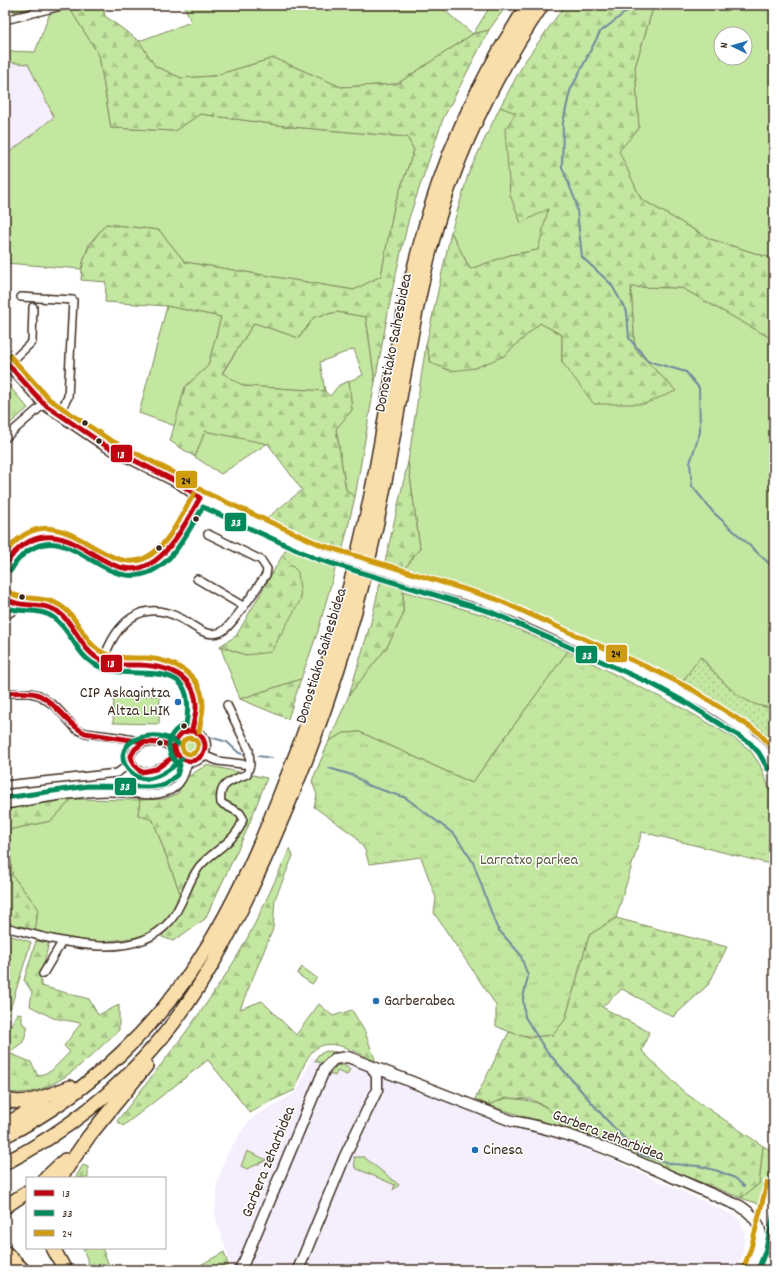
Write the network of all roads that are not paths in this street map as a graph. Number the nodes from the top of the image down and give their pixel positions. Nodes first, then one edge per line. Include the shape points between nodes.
1 (65, 5) edge
2 (528, 5) edge
3 (542, 5) edge
4 (5, 20) edge
5 (21, 297) dead end
6 (34, 306) dead end
7 (6, 363) edge
8 (44, 404) junction
9 (59, 414) junction
10 (5, 438) edge
11 (200, 498) junction
12 (208, 534) dead end
13 (319, 552) joint
14 (5, 567) edge
15 (198, 579) dead end
16 (5, 598) edge
17 (5, 602) edge
18 (31, 603) junction
19 (243, 606) junction
20 (53, 609) junction
21 (9, 612) edge
22 (103, 661) junction
23 (5, 693) edge
24 (227, 705) dead end
25 (192, 731) junction
26 (144, 742) junction
27 (176, 752) junction
28 (203, 755) junction
29 (188, 761) junction
30 (132, 763) junction
31 (250, 765) junction
32 (774, 766) edge
33 (5, 785) edge
34 (5, 805) edge
35 (5, 927) edge
36 (62, 942) junction
37 (43, 974) dead end
38 (169, 1000) junction
39 (162, 1038) junction
40 (371, 1066) junction
41 (70, 1087) junction
42 (5, 1100) edge
43 (5, 1124) edge
44 (5, 1136) edge
45 (89, 1136) junction
46 (5, 1163) edge
47 (47, 1177) edge
48 (61, 1177) edge
49 (26, 1193) edge
50 (5, 1207) edge
51 (54, 1249) edge
52 (5, 1252) edge
53 (5, 1265) edge
54 (10, 1270) edge
55 (23, 1270) edge
56 (65, 1270) edge
57 (238, 1270) edge
58 (244, 1270) edge
59 (298, 1270) edge
60 (750, 1270) edge

1 - 4 street
2 - 38 highway, Donostiako Saihesbidea via 471,106 447,161 427,218 410,289 358,555 334,644 308,721 275,809 232,902 201,956
3 - 39 highway, Donostiako Saihesbidea via 513,50 483,105 457,165 438,221 420,292 377,523 344,648 311,746 257,877 224,945 187,1005
5 - 9 street via 74,300 68,397
6 - 7 street via 32,342
7 - 8 street
8 - 9 street
8 - 10 street
9 - 11 street via 106,446 180,483
11 - 13 street
11 - 14 street via 164,552 148,565 127,569 110,564 64,538 42,536 21,546
12 - 19 street via 261,560 267,569 266,575
13 - 32 street, bridge via 493,605 655,678 689,696 754,738 765,749
15 - 19 street
16 - 18 street via 16,604
17 - 21 street
18 - 20 street
18 - 21 street
19 - 22 street via 228,628 213,634 205,633 169,613 157,610 137,613 124,624
20 - 21 street
20 - 22 street via 65,617 89,652
22 - 25 street via 161,666 184,678 195,695
23 - 26 street via 30,692 39,695 56,707 76,729 84,733
24 - 31 street via 249,750
25 - 27 street via 179,736 176,740
25 - 28 street via 201,735 204,740
26 - 27 street via 163,743
26 - 30 street via 130,756
27 - 29 street
27 - 30 street via 168,763 147,773 141,772
28 - 29 street via 196,760
28 - 31 street via 218,761
29 - 34 street via 183,779 166,792 88,793
30 - 33 street via 117,773
31 - 36 street via 247,774 226,784 220,794 221,803 240,813 243,818 242,824 233,837 206,858 197,870 168,924 151,937 125,943 92,947
35 - 36 street
36 - 37 street
38 - 41 highway via 155,1007 118,1045
38 - 44 highway, Donostiako Saihesbidea via 134,1040 88,1083 43,1115
39 - 45 highway via 155,1054
39 - 46 highway, Donostiako Saihesbidea via 124,1078 82,1115 32,1149
40 - 57 street, Garbera zeharbidea via 348,1057 328,1062 244,1262
40 - 59 street via 377,1076 377,1090
40 - 60 street, Garbera zeharbidea via 512,1121 581,1138 740,1206 751,1213 760,1230 760,1245
41 - 42 highway via 31,1101
41 - 43 highway via 34,1110
45 - 47 highway
45 - 48 highway
49 - 50 highway
51 - 56 highway
52 - 55 highway
53 - 54 highway
57 - 58 street, Garbera zeharbidea

